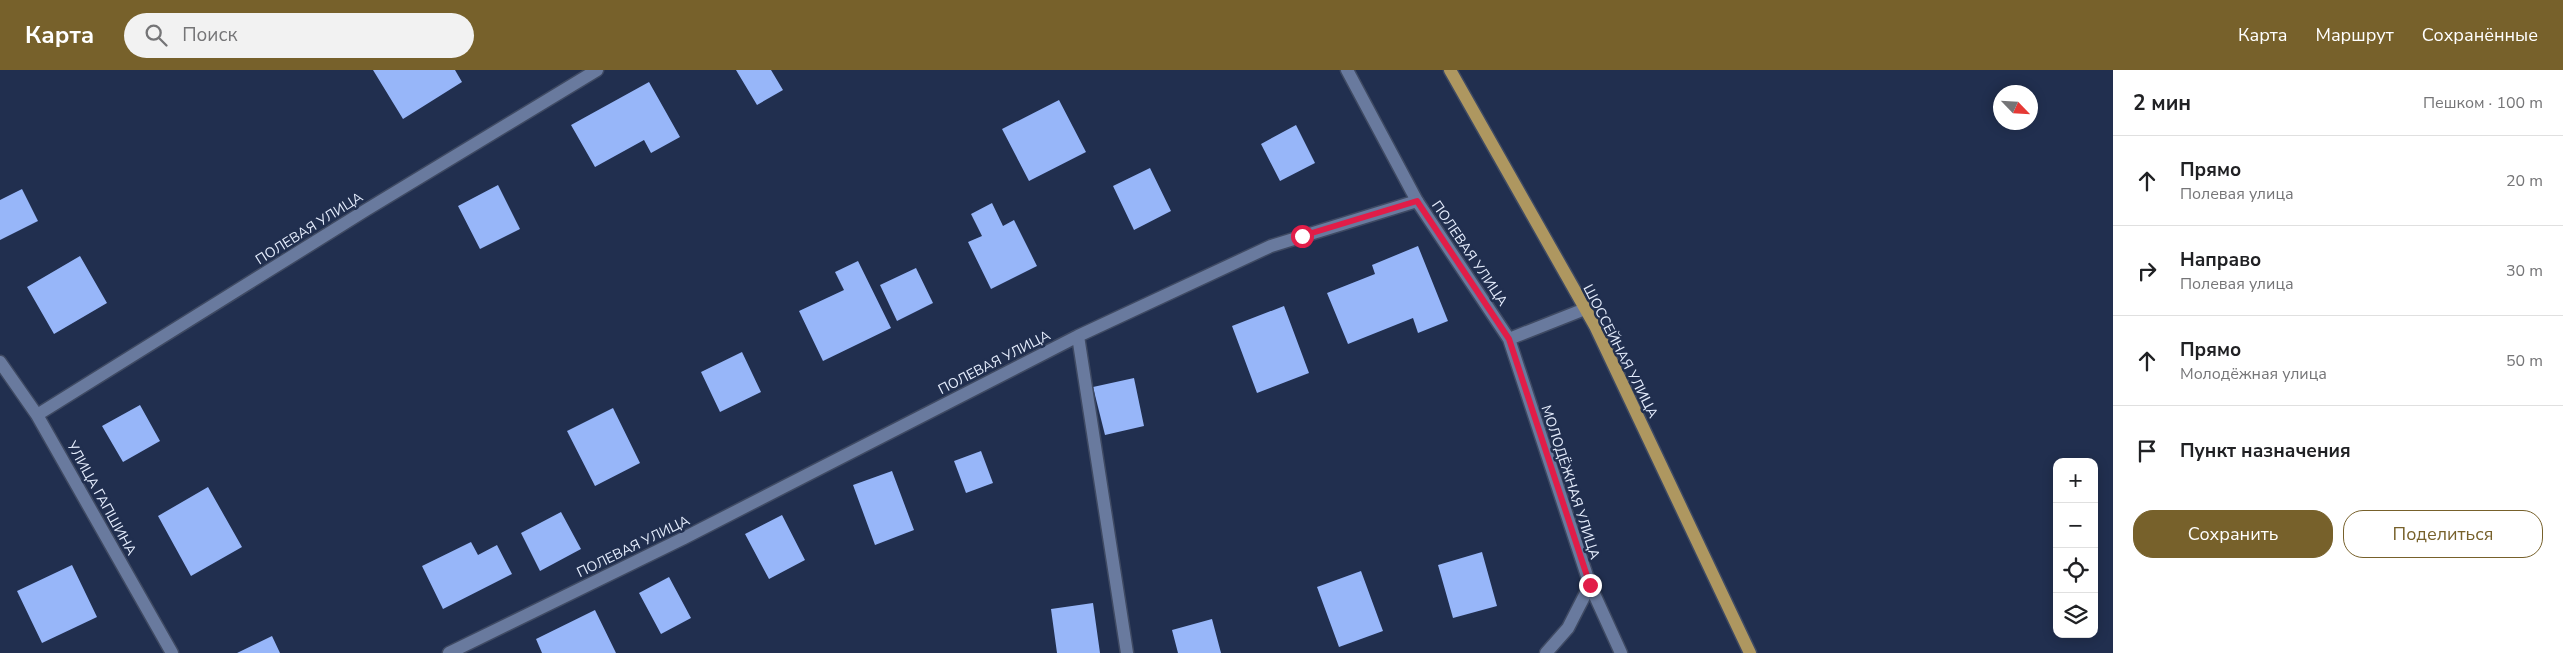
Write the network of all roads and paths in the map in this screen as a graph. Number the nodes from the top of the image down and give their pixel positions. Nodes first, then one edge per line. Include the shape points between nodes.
1 (597, 70) edge
2 (1348, 70) edge
3 (1450, 70) edge
4 (1417, 201) junction
5 (1585, 309) junction
6 (1078, 336) junction
7 (1509, 339) junction
8 (0, 362) edge
9 (37, 415) junction
10 (1590, 585) junction
11 (172, 653) edge
12 (449, 653) edge
13 (1127, 653) edge
14 (1546, 653) edge
15 (1621, 653) edge
16 (1750, 653) edge

1 - 9 street, ПОЛЕВАЯ УЛИЦА
2 - 4 street
3 - 5 main road, ШОССЕЙНАЯ УЛИЦА
4 - 6 street, ПОЛЕВАЯ УЛИЦА via 1271,246
4 - 7 street, ПОЛЕВАЯ УЛИЦА
5 - 7 street
5 - 16 main road, ШОССЕЙНАЯ УЛИЦА
6 - 12 street, ПОЛЕВАЯ УЛИЦА via 684,538
6 - 13 street
7 - 10 street, МОЛОДЁЖНАЯ УЛИЦА
8 - 9 street, УЛИЦА ГАПШИНА
9 - 11 street, УЛИЦА ГАПШИНА
10 - 14 street via 1568,628
10 - 15 street, МОЛОДЁЖНАЯ УЛИЦА

